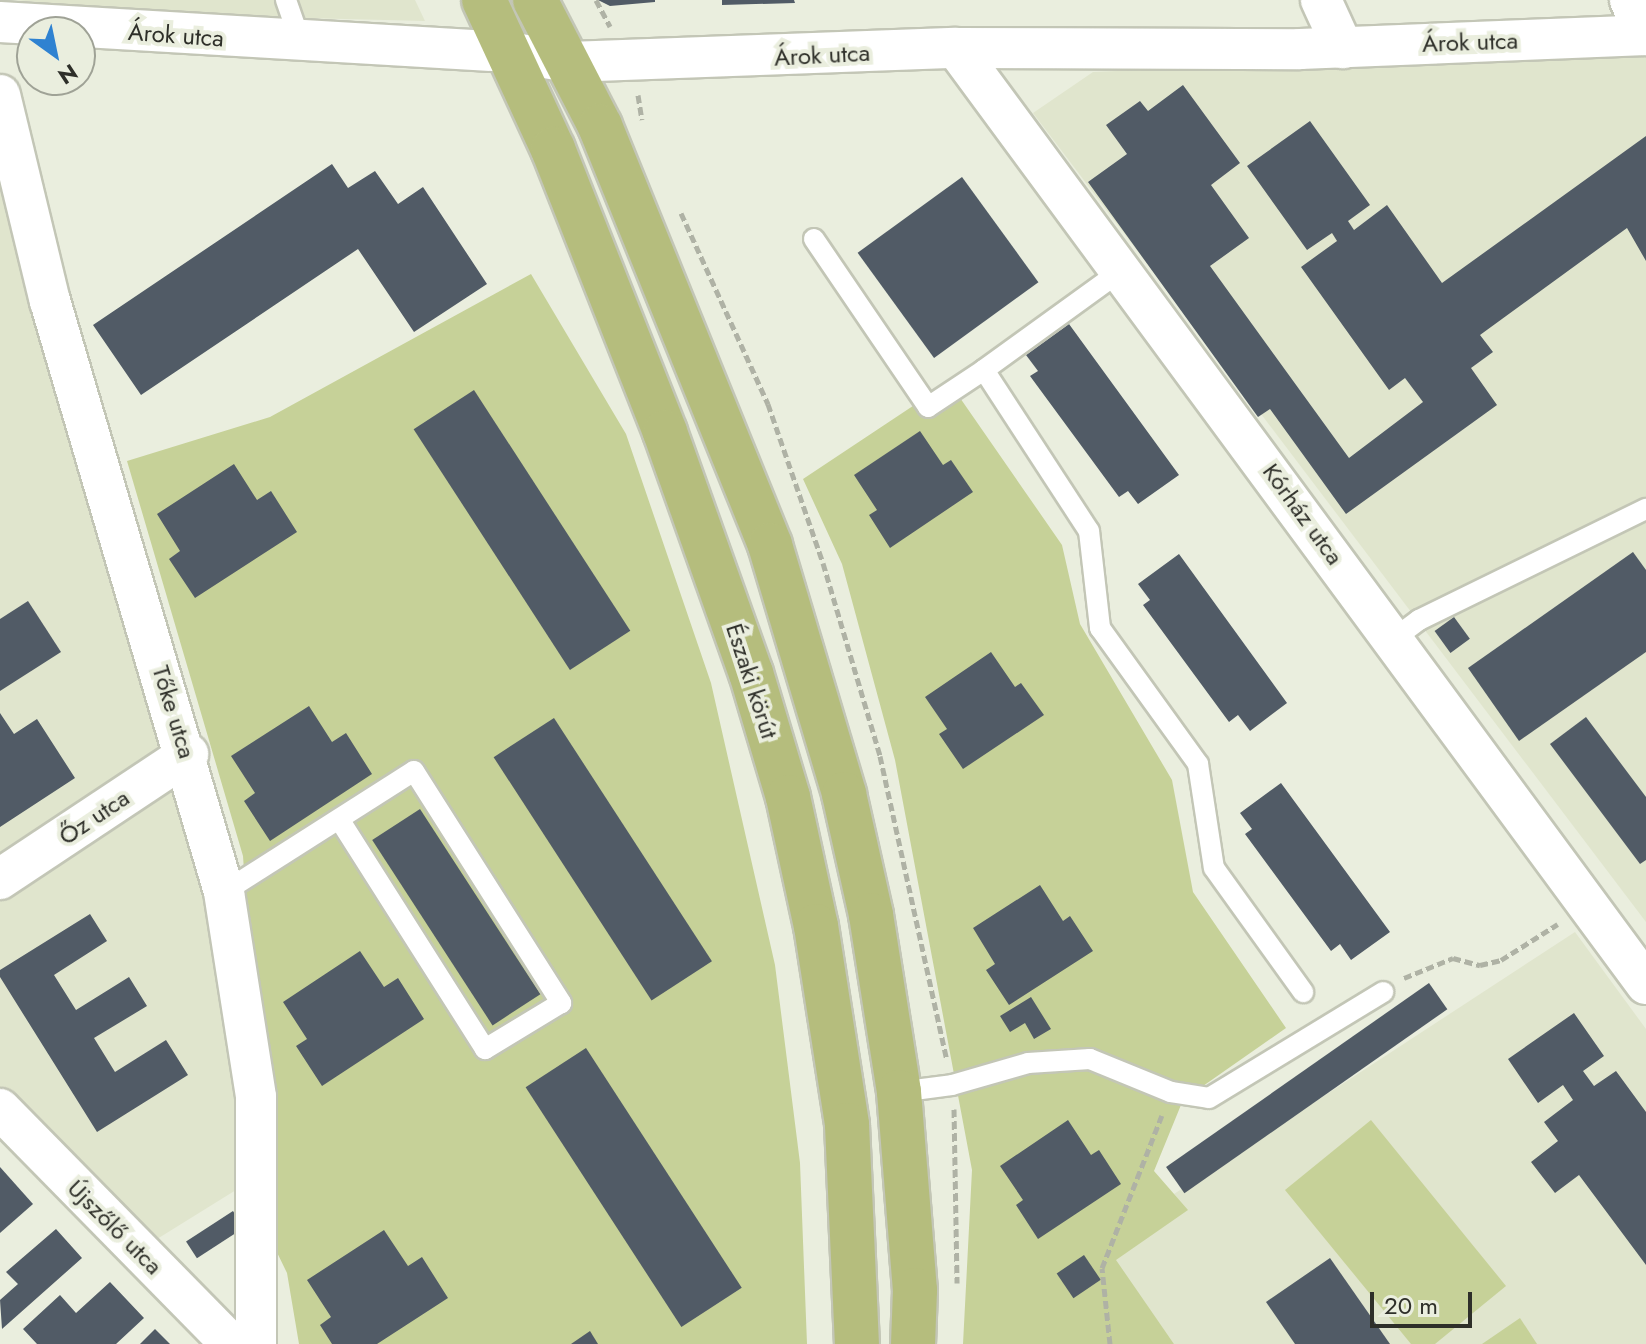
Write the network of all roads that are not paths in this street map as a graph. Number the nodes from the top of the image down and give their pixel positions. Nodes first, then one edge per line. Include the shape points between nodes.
1 (286, 0) edge
2 (484, 0) edge
3 (535, 0) edge
4 (1321, 0) edge
5 (1630, 0) edge
6 (0, 22) edge
7 (1646, 35) edge
8 (301, 43) junction
9 (956, 48) junction
10 (1343, 48) junction
11 (508, 52) junction
12 (569, 62) junction
13 (0, 95) edge
14 (814, 239) dead end
15 (1122, 270) junction
16 (984, 370) junction
17 (1646, 509) edge
18 (1395, 638) junction
19 (188, 754) junction
20 (339, 819) junction
21 (0, 879) edge
22 (224, 892) junction
23 (1646, 984) edge
24 (1303, 992) dead end
25 (1383, 992) road end
26 (899, 1092) junction
27 (0, 1109) edge
28 (231, 1344) edge
29 (256, 1344) edge
30 (857, 1344) edge
31 (913, 1344) edge

1 - 8 lane
2 - 11 main road, Északi körút
3 - 12 main road
4 - 10 street
5 - 7 street
6 - 8 street, Árok utca
7 - 10 street, Árok utca
8 - 11 street, Árok utca
9 - 10 street, Árok utca
9 - 12 street, Árok utca
9 - 15 street, Kórház utca
11 - 12 street, Árok utca
11 - 30 main road, Északi körút via 569,187 665,432 751,673 788,797 816,926 847,1125
12 - 26 main road via 612,154 770,545 844,794 871,915
13 - 19 street, Tőke utca via 50,301
14 - 16 lane via 928,407
15 - 16 lane
15 - 18 street, Kórház utca
16 - 24 lane via 1089,531 1100,628 1198,764 1214,868
17 - 18 lane via 1419,620
18 - 23 street, Kórház utca
19 - 21 street, Őz utca
19 - 22 street, Tőke utca
20 - 20 lane via 414,771 561,1003 485,1049
20 - 22 lane
22 - 29 street, Tőke utca via 256,1097
25 - 26 lane via 1209,1098 1171,1092 1090,1059 1028,1063 952,1085
26 - 31 main road via 915,1290
27 - 28 street, Újszőlő utca

